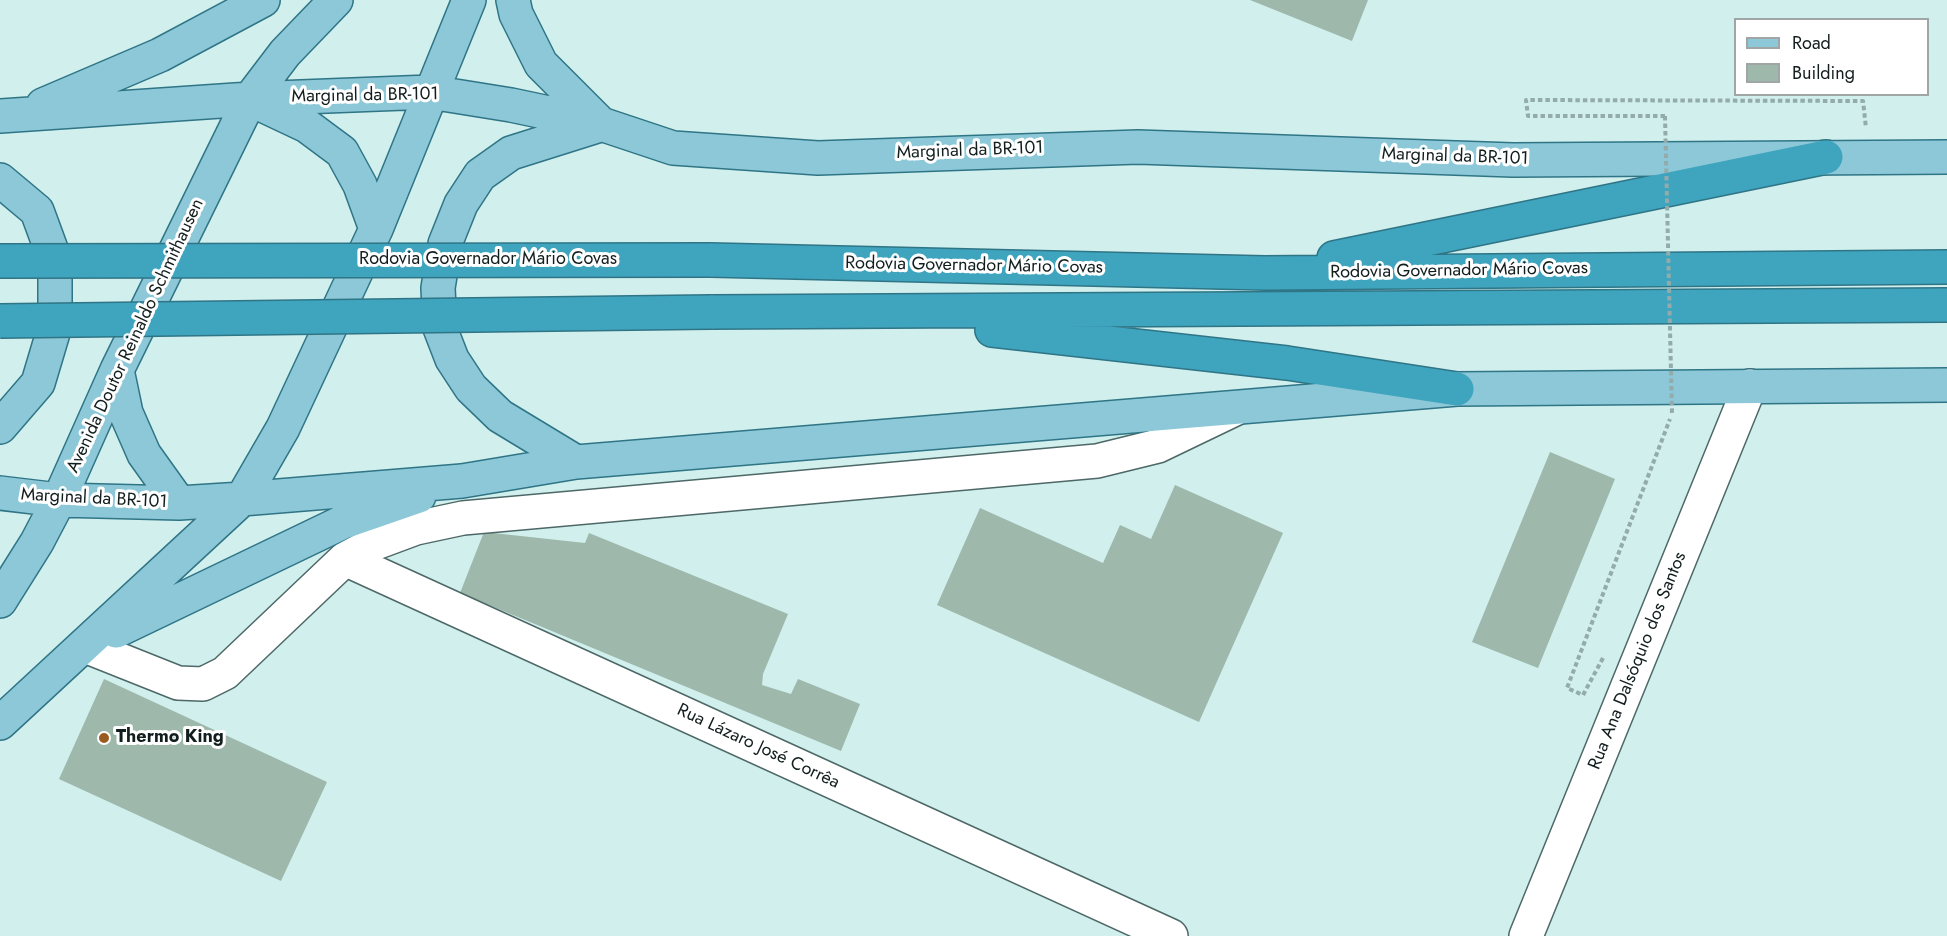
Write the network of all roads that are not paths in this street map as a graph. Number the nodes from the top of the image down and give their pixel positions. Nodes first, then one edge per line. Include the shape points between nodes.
1 (264, 0) edge
2 (336, 0) edge
3 (469, 0) edge
4 (513, 0) edge
5 (430, 92) junction
6 (250, 99) junction
7 (10, 116) edge
8 (601, 124) junction
9 (1826, 157) junction
10 (1947, 157) edge
11 (0, 180) edge
12 (376, 229) junction
13 (0, 261) edge
14 (1947, 267) edge
15 (1265, 273) junction
16 (1947, 305) edge
17 (844, 314) junction
18 (0, 321) edge
19 (117, 370) junction
20 (1947, 385) edge
21 (1750, 386) junction
22 (1457, 389) junction
23 (1238, 408) junction
24 (0, 427) edge
25 (576, 462) junction
26 (462, 481) junction
27 (0, 494) edge
28 (242, 499) junction
29 (59, 500) junction
30 (179, 502) junction
31 (345, 559) junction
32 (0, 601) edge
33 (85, 646) junction
34 (0, 723) edge
35 (1171, 936) edge
36 (1526, 936) edge

1 - 7 main road via 160,55
2 - 6 main road, Avenida Doutor Reinaldo Schmithausen via 285,53
3 - 5 main road
4 - 8 main road via 541,64
5 - 6 main road, Marginal da BR-101
5 - 8 main road, Marginal da BR-101
5 - 12 main road
6 - 7 main road, Marginal da BR-101
6 - 12 main road via 307,126 342,152 360,185
6 - 19 main road, Avenida Doutor Reinaldo Schmithausen
8 - 9 main road, Marginal da BR-101 via 673,148 818,158 1138,147 1513,160
8 - 25 main road via 511,153 480,175 460,204 445,244 438,288 440,328 452,358 471,388 500,416
9 - 10 main road, Marginal da BR-101
9 - 15 highway
11 - 24 main road via 37,211 55,260 55,326 38,383
12 - 28 main road via 283,428
13 - 15 highway, Rodovia Governador Mário Covas, bridge via 710,260
14 - 15 highway, Rodovia Governador Mário Covas
16 - 17 highway, Rodovia Governador Mário Covas
17 - 18 highway, Rodovia Governador Mário Covas, bridge via 711,312
17 - 22 highway via 1287,363
19 - 29 main road, Avenida Doutor Reinaldo Schmithausen
19 - 30 main road via 126,413 144,454
20 - 21 main road, Marginal da BR-101
21 - 22 main road, Marginal da BR-101
21 - 36 street, Rua Ana Dalsóquio dos Santos
22 - 23 main road, Marginal da BR-101
23 - 25 main road, Marginal da BR-101
23 - 31 street via 1158,446 1097,461 463,518 417,528
25 - 26 main road, Marginal da BR-101
26 - 28 main road, Marginal da BR-101
26 - 33 main road via 341,524
27 - 29 main road, Marginal da BR-101
28 - 30 main road, Marginal da BR-101
28 - 33 main road
29 - 30 main road, Marginal da BR-101
29 - 32 main road, Avenida Doutor Reinaldo Schmithausen
31 - 33 street via 225,673 203,684 178,683
31 - 35 street, Rua Lázaro José Corrêa
33 - 34 main road

